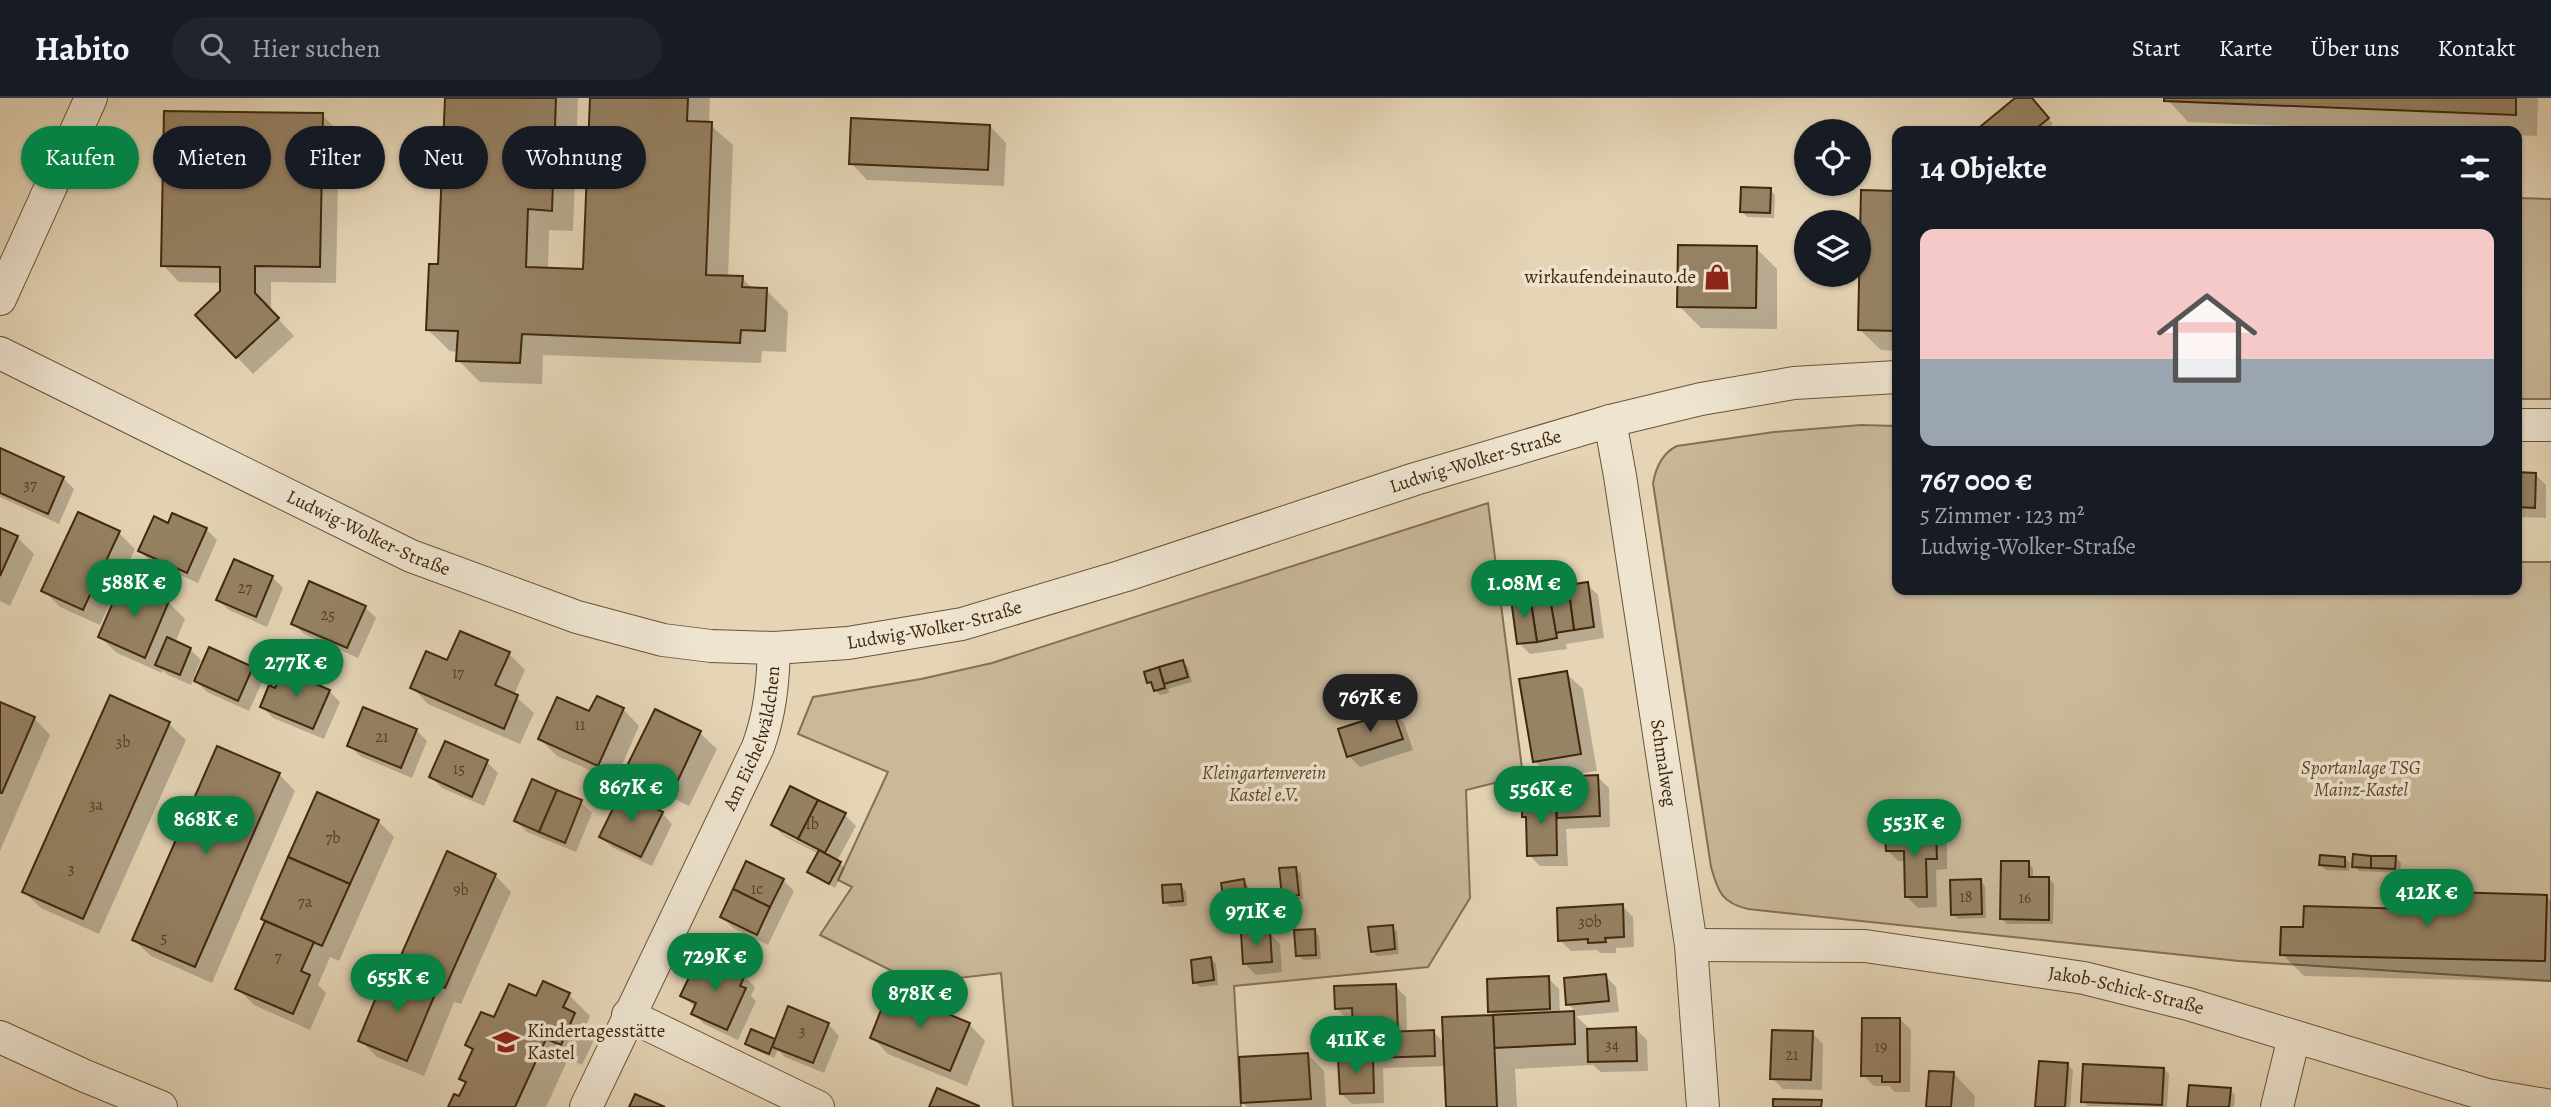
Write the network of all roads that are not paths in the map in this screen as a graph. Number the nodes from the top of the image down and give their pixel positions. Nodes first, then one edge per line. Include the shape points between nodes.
1 (91, 98) edge
2 (0, 299) edge
3 (0, 353) edge
4 (1892, 377) edge
5 (1610, 421) junction
6 (2522, 425) edge
7 (2551, 425) edge
8 (775, 648) junction
9 (1691, 946) junction
10 (628, 1015) junction
11 (0, 1037) edge
12 (2294, 1037) junction
13 (2551, 1106) edge
14 (160, 1107) edge
15 (586, 1107) edge
16 (818, 1107) edge
17 (1703, 1107) edge
18 (2277, 1107) edge

1 - 2 street
3 - 8 street, Ludwig-Wolker-Straße via 411,556 577,617 663,640
4 - 5 street, Ludwig-Wolker-Straße via 1794,383
5 - 8 street, Ludwig-Wolker-Straße via 962,624 848,643
5 - 9 street, Schmalweg
6 - 7 street
8 - 10 street, Am Eichelwäldchen via 768,721 758,747
9 - 12 street, Jakob-Schick-Straße via 1865,946 2084,978
9 - 17 street, Schmalweg
10 - 15 street, Am Eichelwäldchen
10 - 16 street
11 - 14 street
12 - 13 street, Jakob-Schick-Straße via 2487,1095
12 - 18 street

